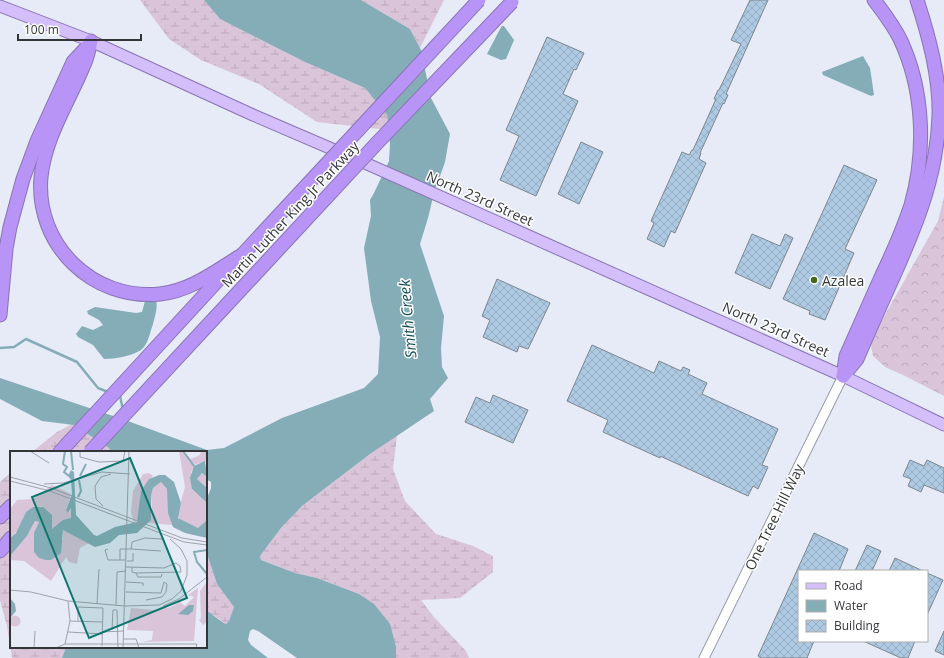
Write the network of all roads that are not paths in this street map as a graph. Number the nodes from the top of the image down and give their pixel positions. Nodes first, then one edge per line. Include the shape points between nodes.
1 (479, 0) edge
2 (874, 0) edge
3 (917, 0) edge
4 (514, 1) edge
5 (0, 6) edge
6 (91, 41) junction
7 (242, 255) junction
8 (0, 315) edge
9 (844, 376) junction
10 (944, 425) edge
11 (61, 451) edge
12 (91, 451) edge
13 (10, 507) edge
14 (0, 518) edge
15 (10, 539) edge
16 (0, 551) edge
17 (704, 658) edge

1 - 7 highway, Martin Luther King Jr Parkway, bridge
2 - 9 highway via 888,19 910,62 920,117 921,145 911,204 901,233 846,356
3 - 9 highway via 937,82 939,116 931,178 909,241 857,359
4 - 12 highway, Martin Luther King Jr Parkway, bridge
5 - 6 main road, North 23rd Street
6 - 7 highway via 84,66 53,132 45,154 41,177 43,214 57,244 83,273 119,291 142,294 161,294 182,289
6 - 8 highway via 73,62 23,179 6,249
6 - 9 main road, North 23rd Street
7 - 11 highway, Martin Luther King Jr Parkway
9 - 10 main road, North 23rd Street
9 - 17 street, One Tree Hill Way
13 - 14 highway
15 - 16 highway

